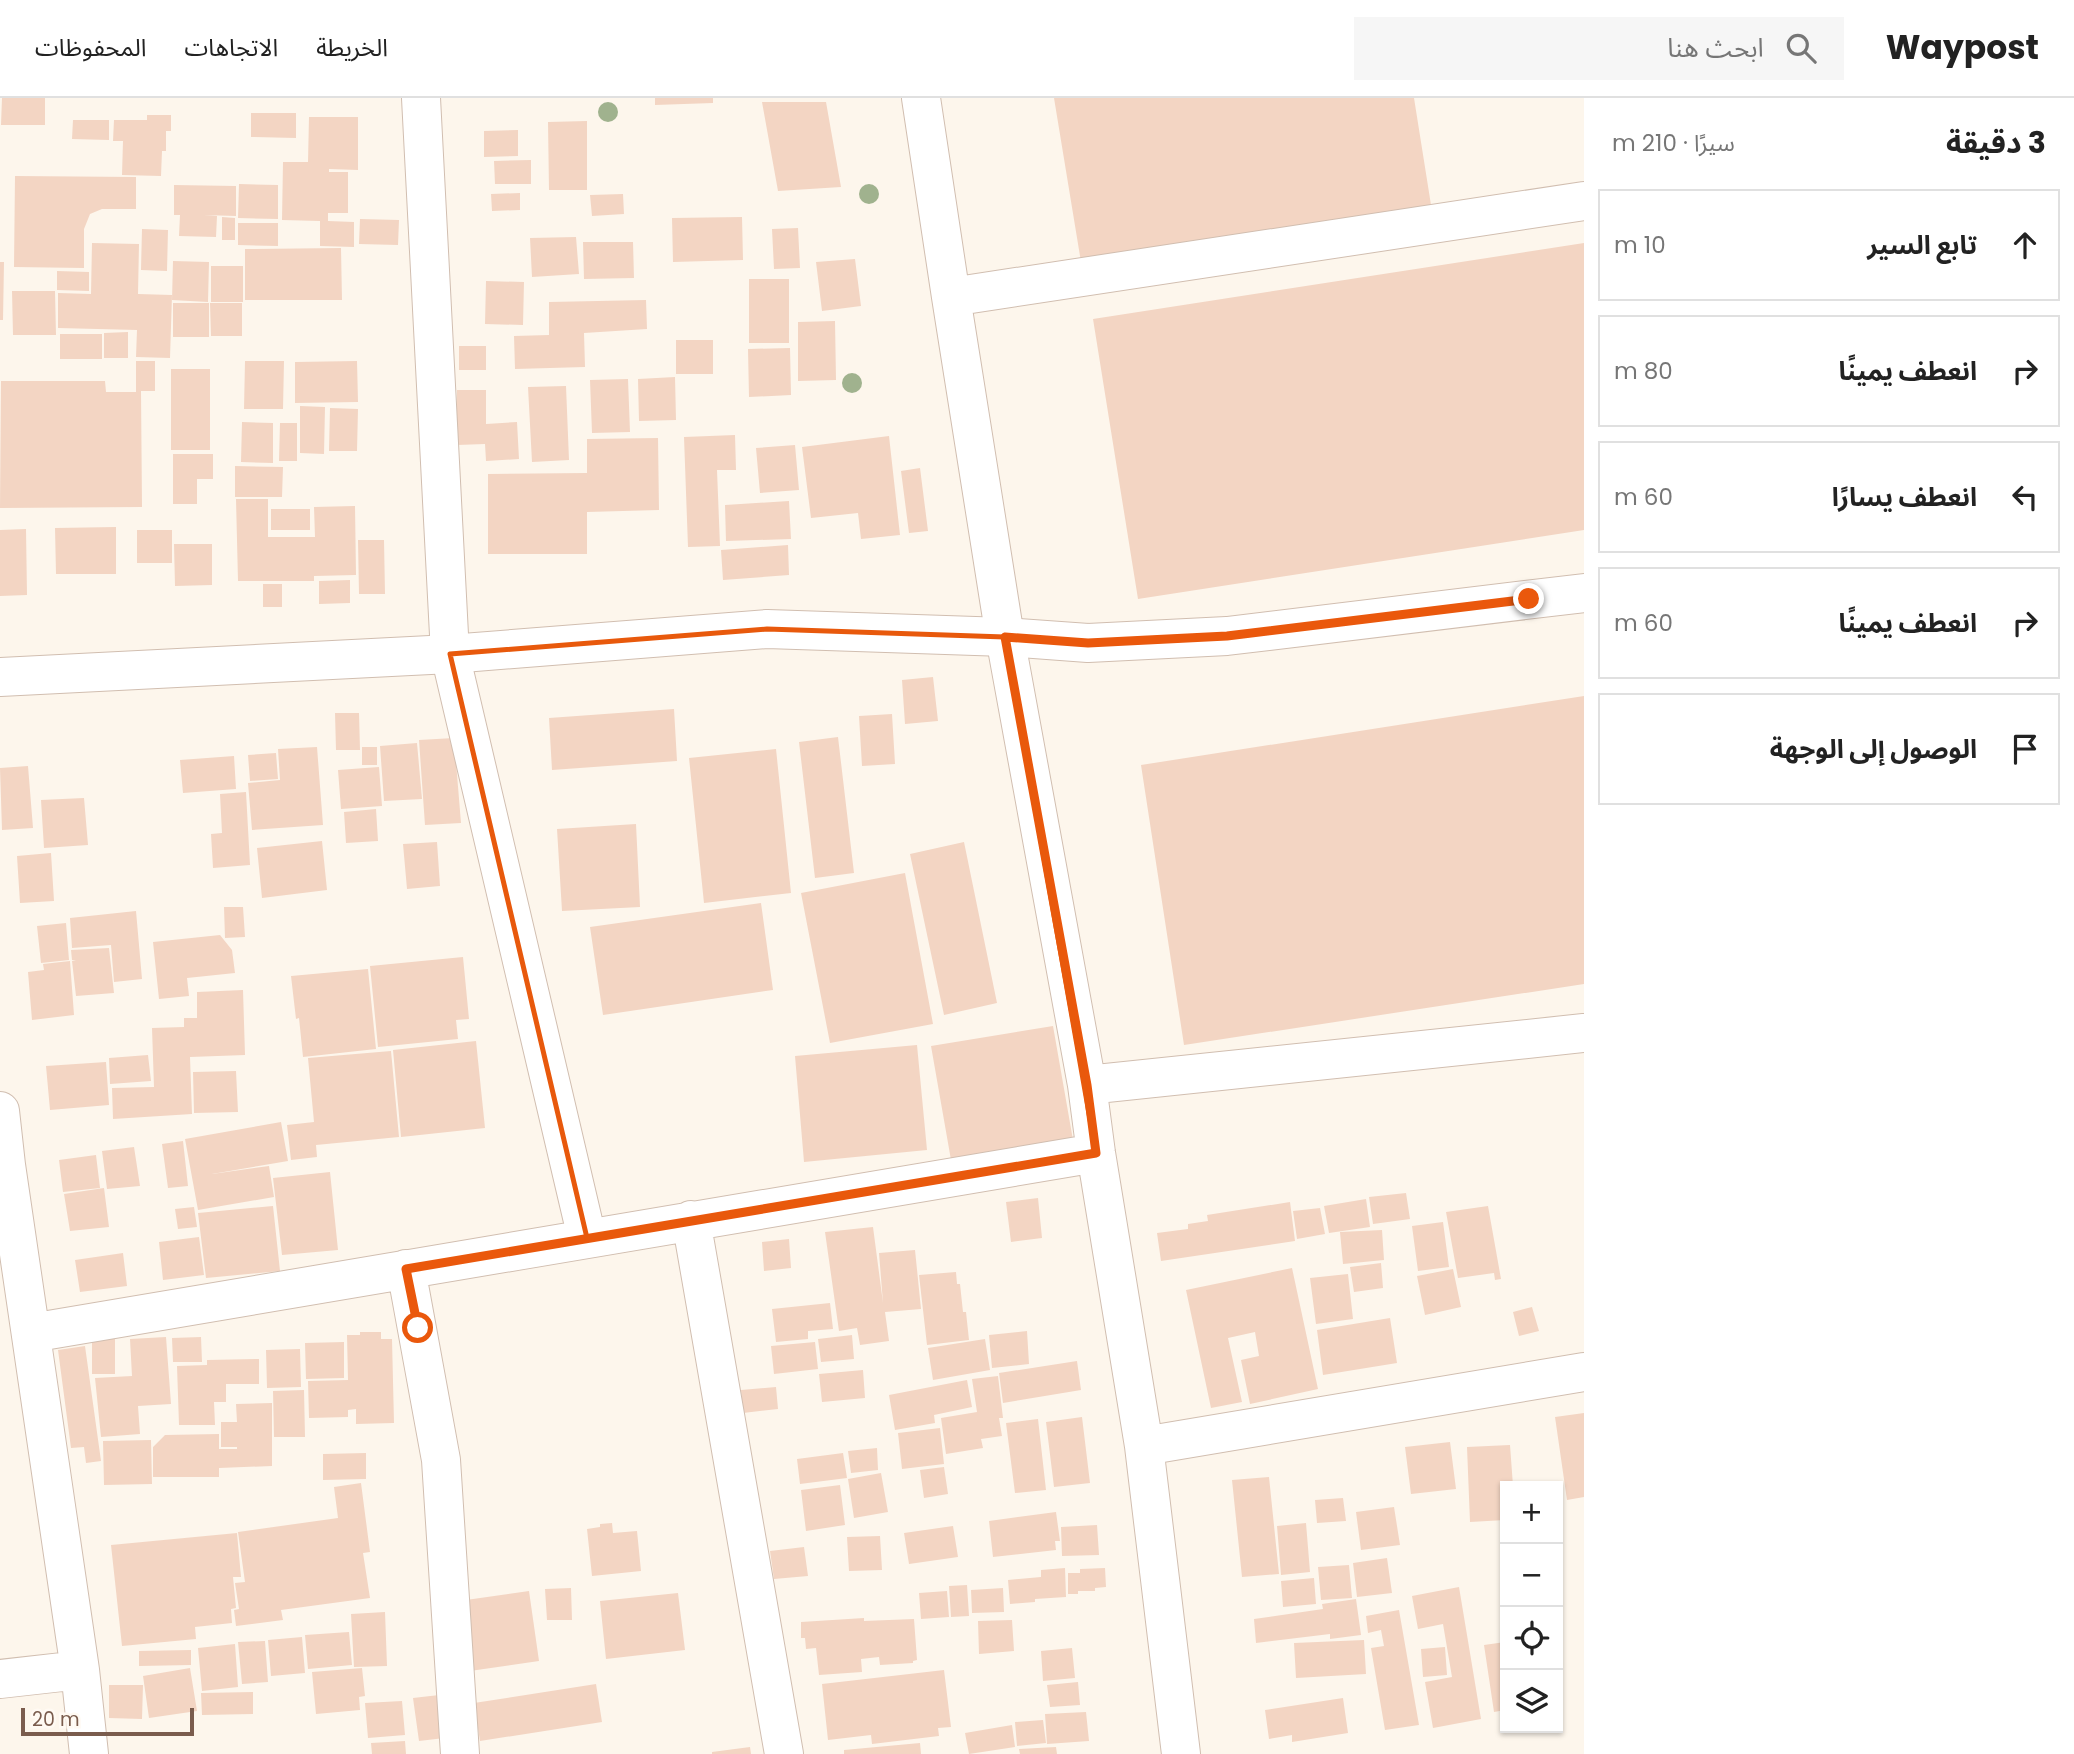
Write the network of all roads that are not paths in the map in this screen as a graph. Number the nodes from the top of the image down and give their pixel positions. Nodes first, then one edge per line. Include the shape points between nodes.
1 (421, 98) edge
2 (921, 98) edge
3 (1584, 201) edge
4 (951, 297) junction
5 (1584, 593) edge
6 (1005, 637) junction
7 (450, 654) junction
8 (0, 677) edge
9 (1584, 1033) edge
10 (1087, 1085) junction
11 (0, 1111) edge
12 (1096, 1153) junction
13 (3, 1165) edge
14 (691, 1220) junction
15 (587, 1238) junction
16 (406, 1269) junction
17 (31, 1333) junction
18 (1584, 1372) edge
19 (1144, 1446) junction
20 (80, 1670) junction
21 (0, 1679) edge
22 (89, 1754) edge
23 (460, 1754) edge
24 (784, 1754) edge
25 (1181, 1754) edge

1 - 7 street
2 - 4 street
3 - 4 street
4 - 6 street
5 - 6 street via 1227,636 1088,643
6 - 7 street via 767,629
6 - 10 street
7 - 8 street
7 - 15 street
9 - 10 street
10 - 12 street
11 - 13 street
12 - 14 street
12 - 19 street
13 - 17 street
14 - 15 street
14 - 24 street
15 - 16 street
16 - 17 street
16 - 23 street via 441,1460
17 - 20 street
18 - 19 street
19 - 25 street
20 - 21 street
20 - 22 street

